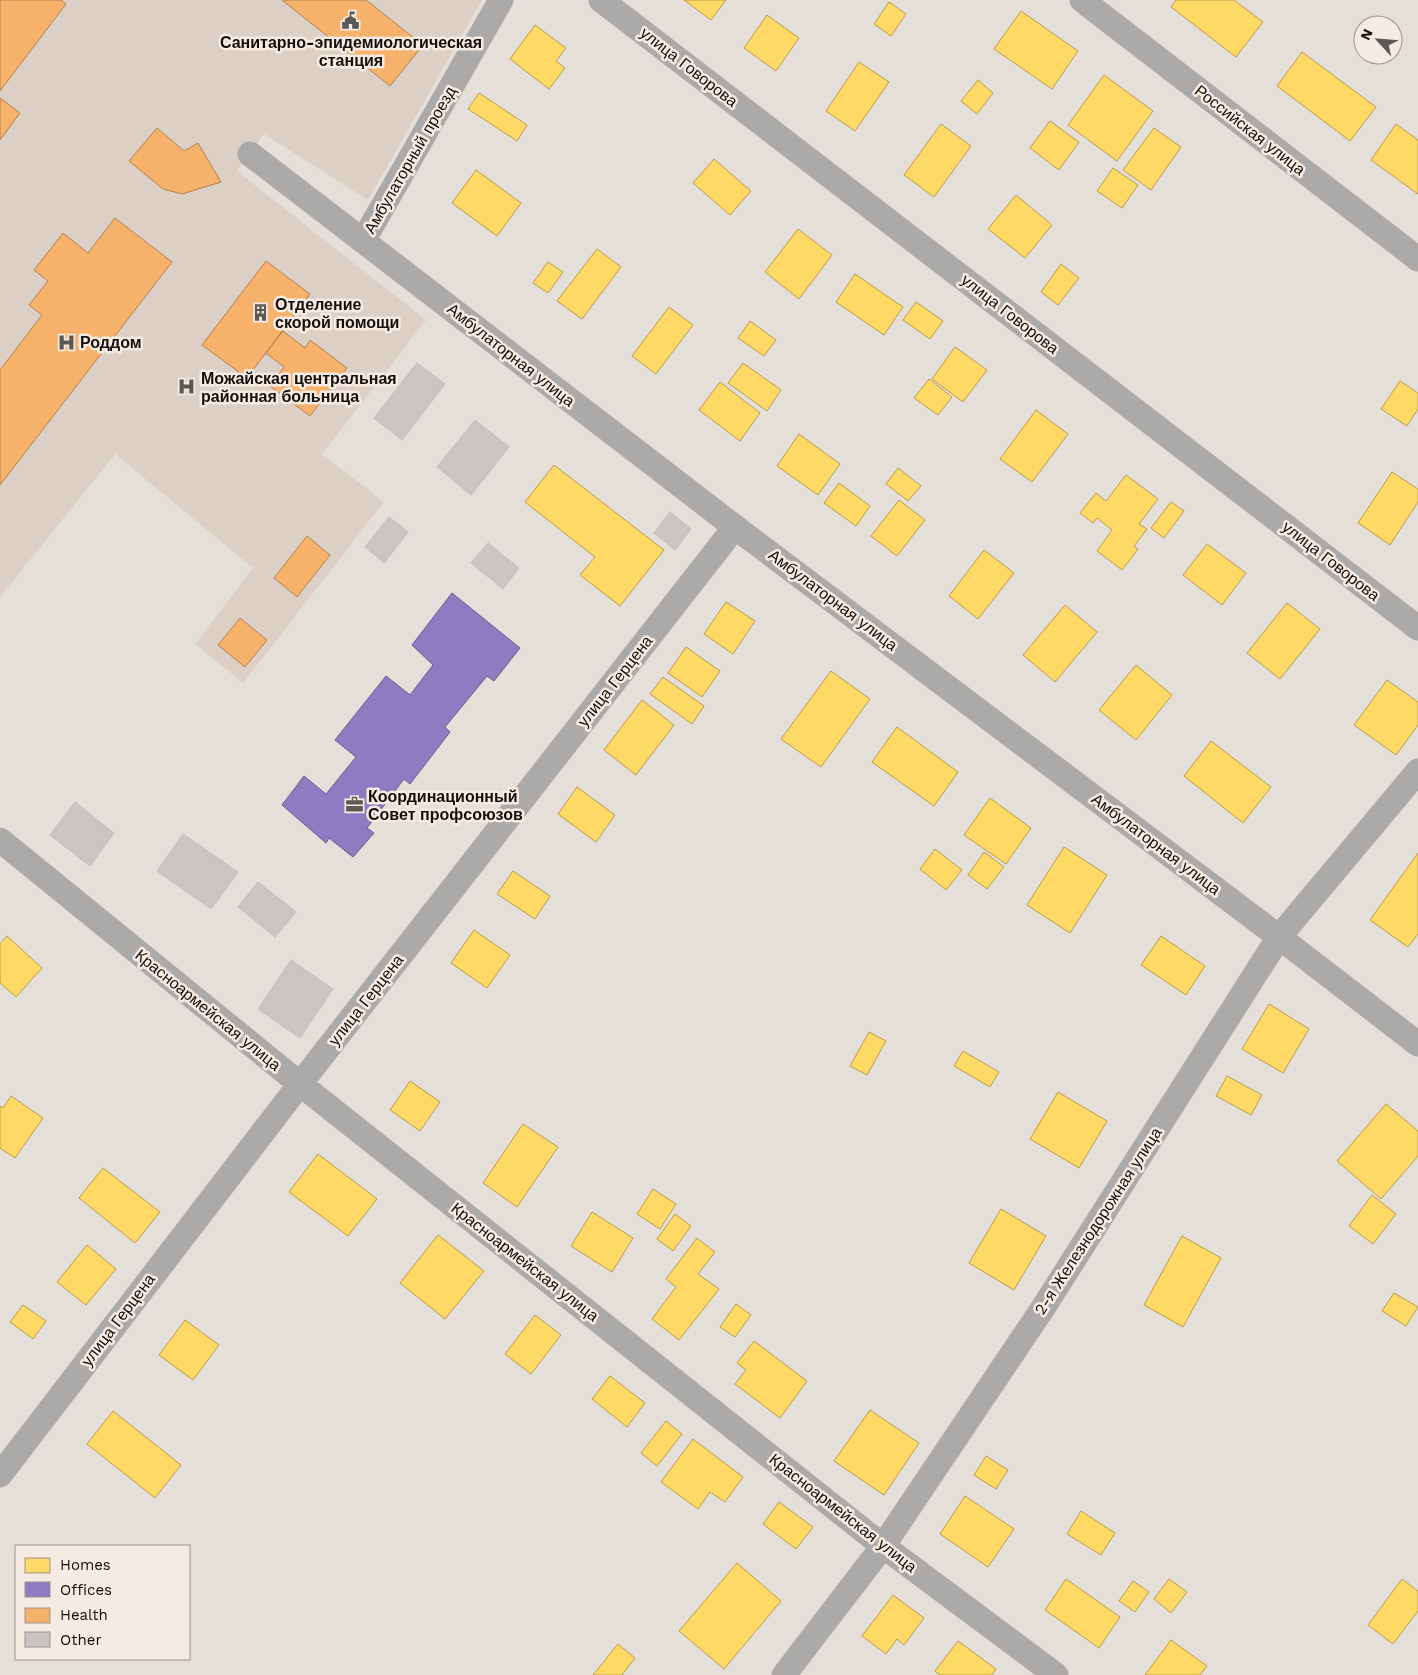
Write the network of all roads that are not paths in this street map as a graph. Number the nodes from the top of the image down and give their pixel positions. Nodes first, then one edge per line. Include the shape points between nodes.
1 (501, 0) edge
2 (601, 0) edge
3 (1082, 0) edge
4 (250, 154) dead end
5 (363, 241) junction
6 (1418, 259) edge
7 (736, 527) junction
8 (1418, 628) edge
9 (1418, 771) edge
10 (0, 840) edge
11 (1279, 937) junction
12 (1418, 1044) edge
13 (300, 1084) junction
14 (0, 1475) edge
15 (883, 1546) junction
16 (784, 1675) edge
17 (1056, 1675) edge

1 - 5 street, Амбулаторный проезд
2 - 8 street, улица Говорова
3 - 6 street, Российская улица
4 - 5 street, Амбулаторная улица
5 - 7 street, Амбулаторная улица
7 - 11 street, Амбулаторная улица
7 - 13 street, улица Герцена
9 - 11 street, 2-я Железнодорожная улица
10 - 13 street, Красноармейская улица
11 - 12 street, Амбулаторная улица
11 - 15 street, 2-я Железнодорожная улица via 1043,1308
13 - 14 street, улица Герцена
13 - 15 street, Красноармейская улица
15 - 16 street, 2-я Железнодорожная улица
15 - 17 street, Красноармейская улица

